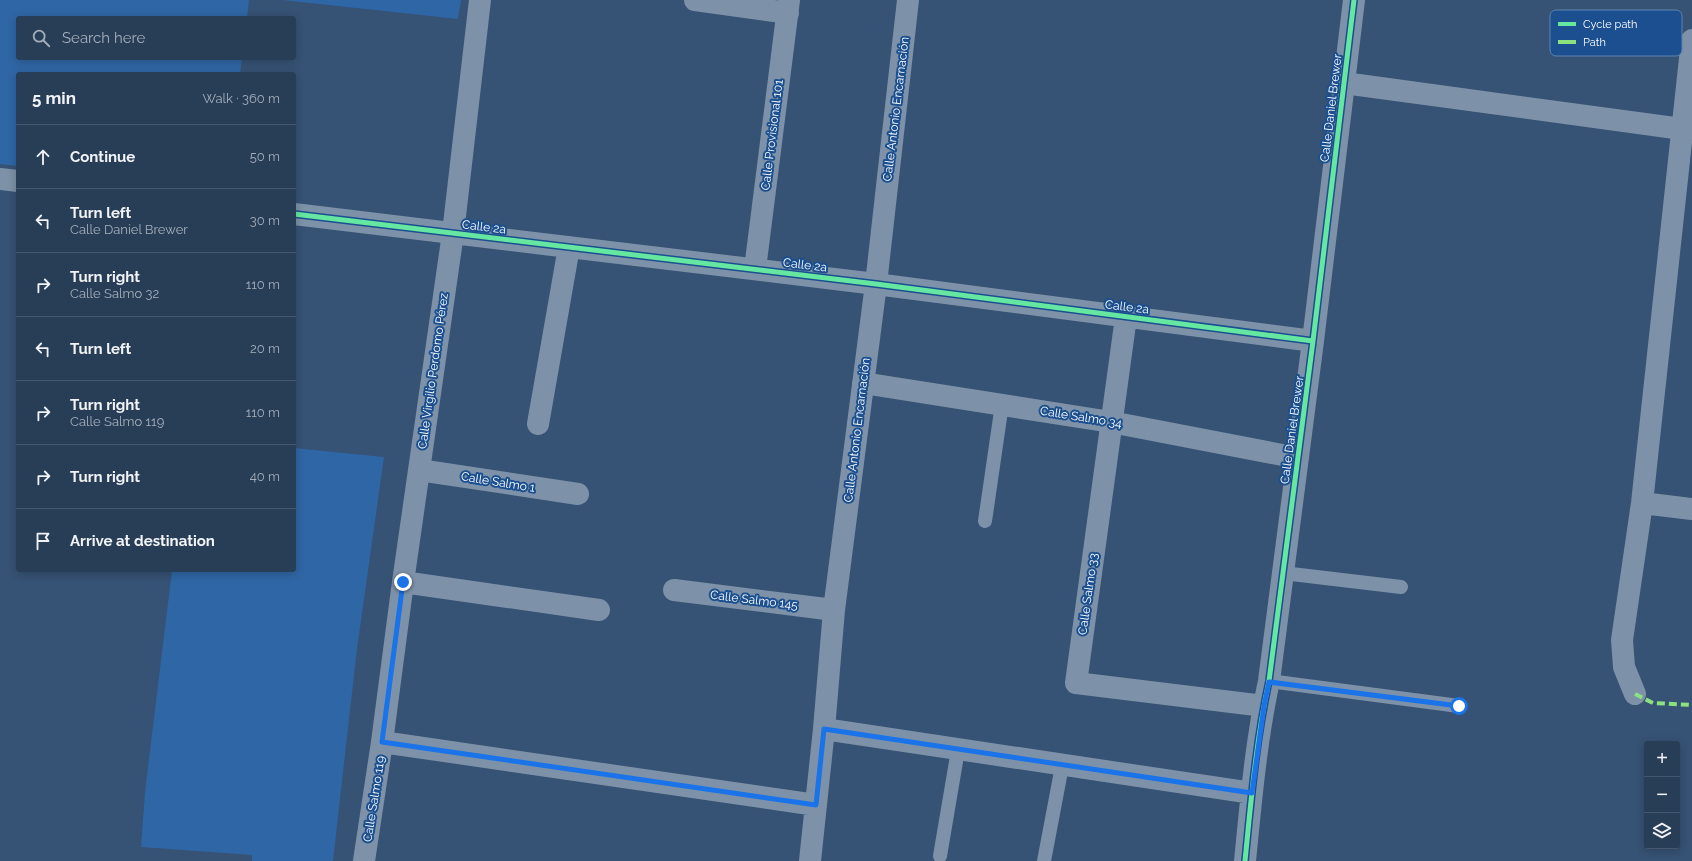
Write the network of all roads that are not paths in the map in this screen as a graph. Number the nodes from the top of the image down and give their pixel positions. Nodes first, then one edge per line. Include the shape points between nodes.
1 (480, 0) edge
2 (695, 0) edge
3 (908, 0) edge
4 (1354, 0) edge
5 (788, 6) edge
6 (1692, 40) edge
7 (1344, 83) junction
8 (1682, 129) junction
9 (0, 179) edge
10 (16, 181) edge
11 (296, 214) edge
12 (453, 233) junction
13 (569, 247) junction
14 (755, 269) junction
15 (876, 284) junction
16 (1126, 317) junction
17 (1313, 341) junction
18 (863, 383) junction
19 (1002, 404) junction
20 (1111, 422) junction
21 (538, 424) dead end
22 (1298, 458) junction
23 (419, 470) junction
24 (578, 494) dead end
25 (1642, 503) junction
26 (1692, 509) edge
27 (984, 521) dead end
28 (1283, 573) junction
29 (403, 582) junction
30 (1401, 586) dead end
31 (674, 590) dead end
32 (599, 610) dead end
33 (834, 610) junction
34 (1269, 682) junction
35 (1635, 694) dead end
36 (1264, 706) junction
37 (1459, 706) dead end
38 (824, 729) junction
39 (382, 742) junction
40 (958, 750) junction
41 (1062, 766) junction
42 (1252, 793) junction
43 (816, 805) junction
44 (940, 856) dead end
45 (364, 861) edge
46 (810, 861) edge
47 (1044, 861) edge
48 (1245, 861) edge

1 - 12 street, Calle Virgilio Perdomo Pérez
2 - 5 street
3 - 15 street, Calle Antonio Encarnación
4 - 7 street, Calle Daniel Brewer
5 - 14 street, Calle Provisional 101
6 - 8 street
7 - 8 street
7 - 17 street, Calle Daniel Brewer
8 - 25 street
9 - 10 street
11 - 12 street, Calle 2a
12 - 13 street, Calle 2a
12 - 23 street, Calle Virgilio Perdomo Pérez
13 - 14 street, Calle 2a
13 - 21 street
14 - 15 street, Calle 2a
15 - 16 street, Calle 2a
15 - 18 street, Calle Antonio Encarnación
16 - 17 street, Calle 2a
16 - 20 street, Calle Salmo 33
17 - 22 street, Calle Daniel Brewer
18 - 19 street, Calle Salmo 34
18 - 33 street, Calle Antonio Encarnación
19 - 20 street, Calle Salmo 34
19 - 27 lane
20 - 22 street, Calle Salmo 34
20 - 36 street, Calle Salmo 33 via 1076,683
22 - 28 street, Calle Daniel Brewer
23 - 24 street, Calle Salmo 1
23 - 29 street, Calle Virgilio Perdomo Pérez
25 - 26 street
25 - 35 street via 1622,640 1624,667
28 - 30 lane
28 - 34 street, Calle Daniel Brewer
29 - 32 street
29 - 39 street, Calle Virgilio Perdomo Pérez
31 - 33 street, Calle Salmo 145
33 - 38 street, Calle Antonio Encarnación
34 - 36 street, Calle Daniel Brewer
34 - 37 lane
36 - 42 street, Calle Daniel Brewer
38 - 40 street
38 - 43 street, Calle Antonio Encarnación
39 - 43 street, Calle Salmo 119
39 - 45 street, Calle Salmo 119
40 - 41 street
40 - 44 lane
41 - 42 street
41 - 47 lane
42 - 48 street, Calle Daniel Brewer
43 - 46 street, Calle Antonio Encarnación

